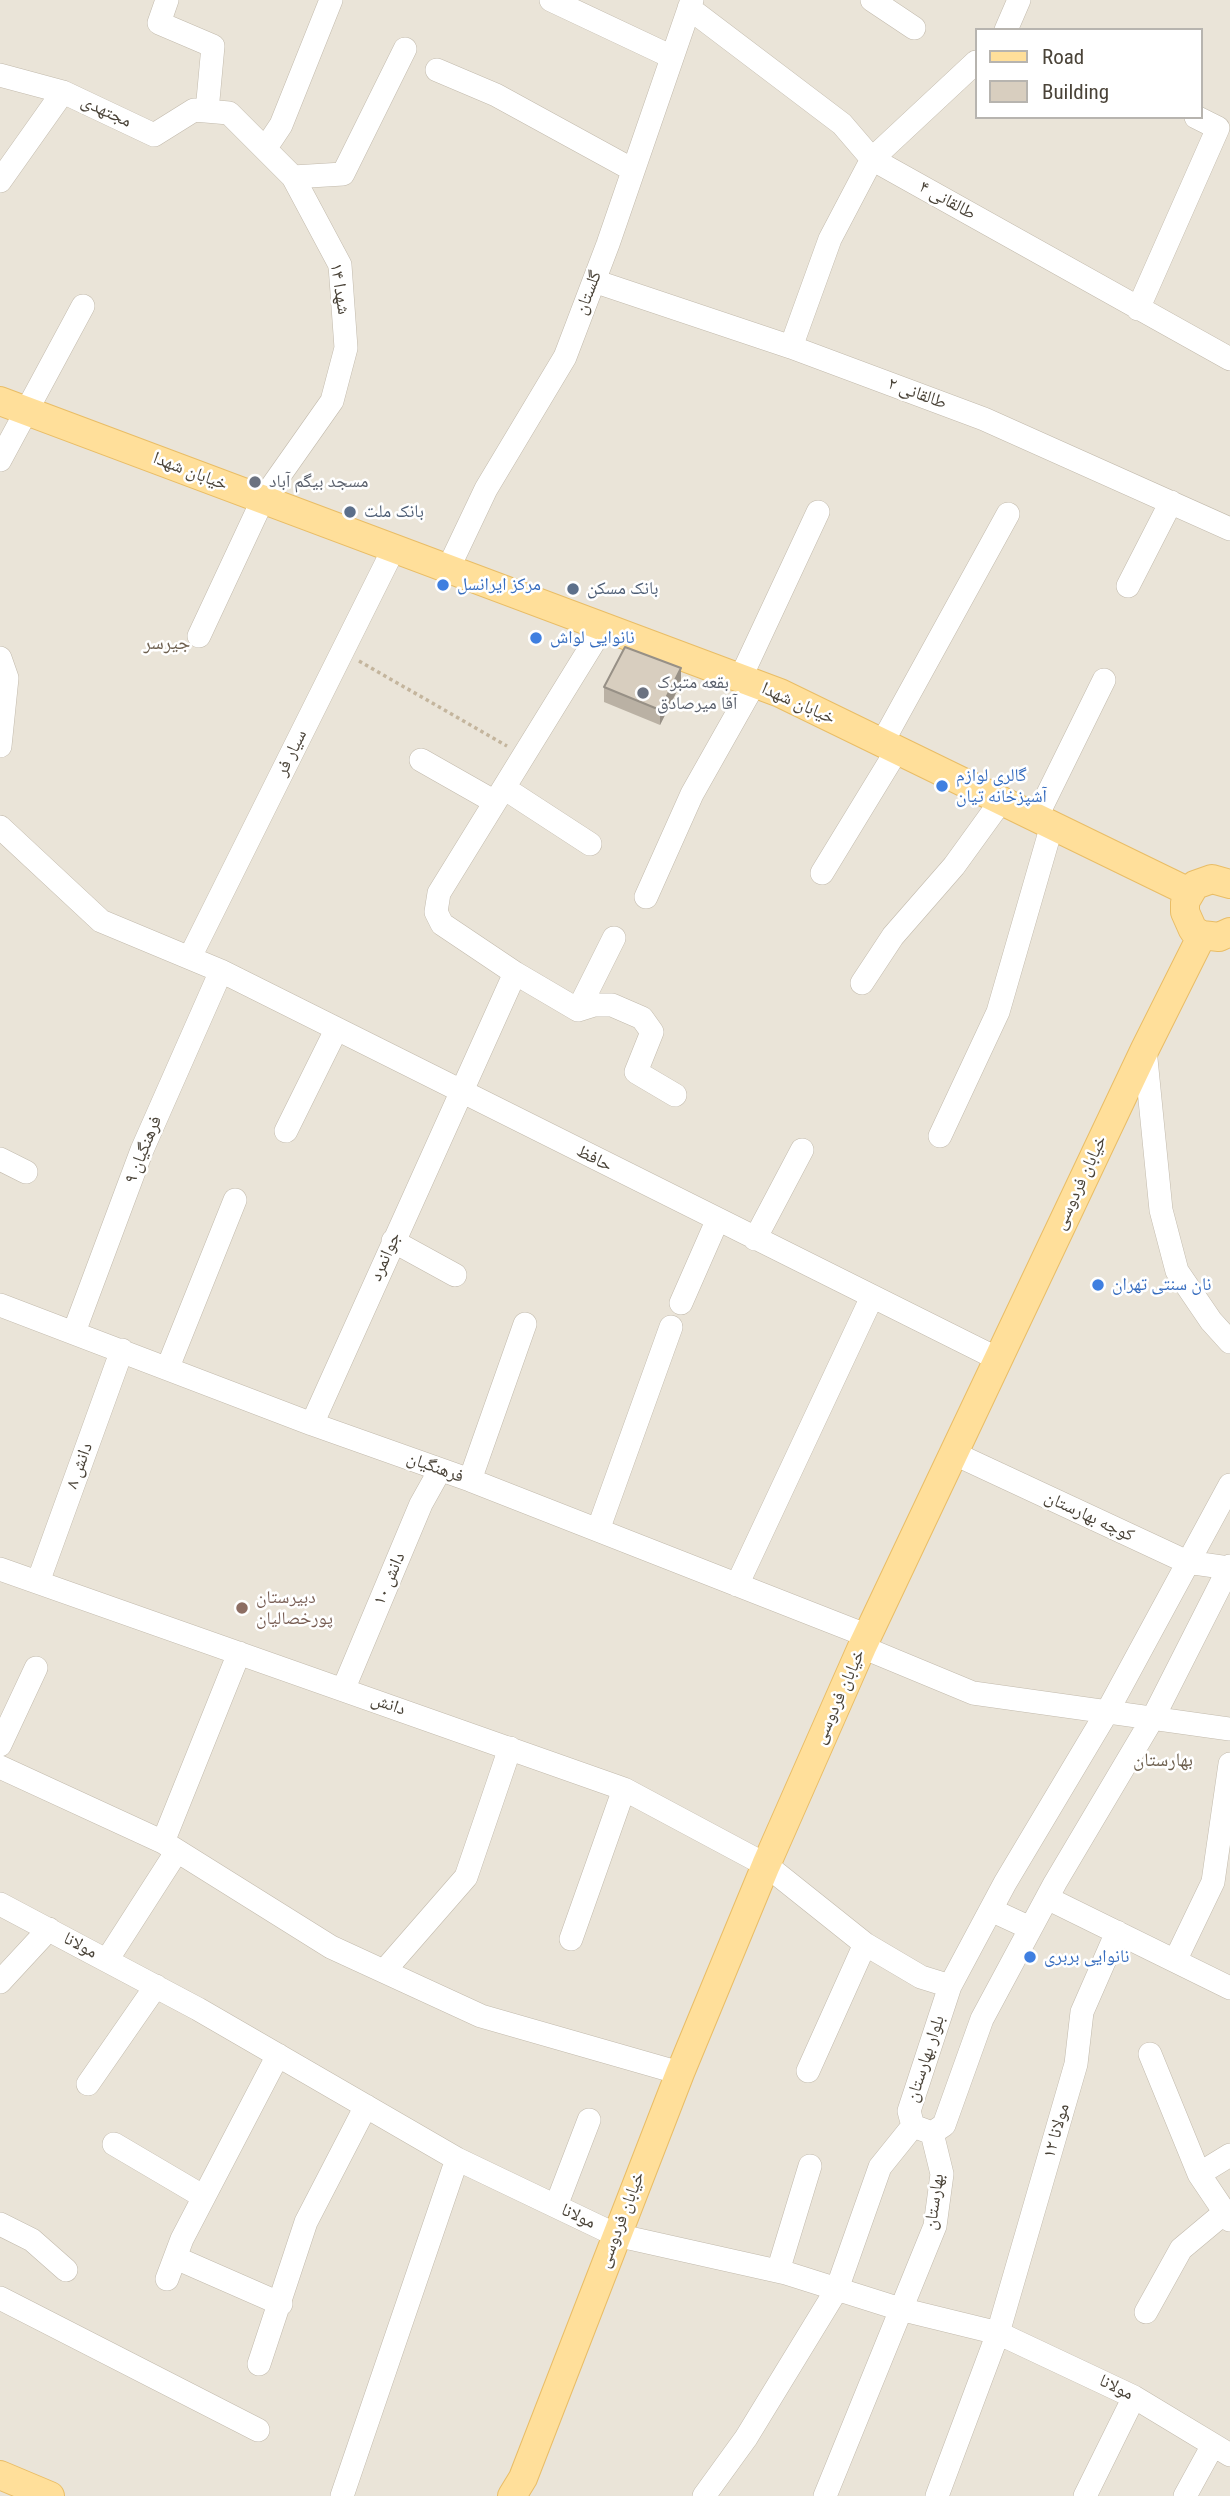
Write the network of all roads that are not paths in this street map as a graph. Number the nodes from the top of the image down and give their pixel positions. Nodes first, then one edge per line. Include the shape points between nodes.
1 (167, 0) edge
2 (331, 0) edge
3 (551, 0) edge
4 (872, 0) edge
5 (1019, 0) edge
6 (691, 4) edge
7 (914, 28) dead end
8 (1007, 28) edge
9 (405, 49) dead end
10 (672, 57) junction
11 (974, 63) edge
12 (436, 69) dead end
13 (0, 75) edge
14 (63, 92) junction
15 (207, 111) junction
16 (1200, 119) edge
17 (265, 149) junction
18 (872, 159) junction
19 (633, 170) junction
20 (293, 177) junction
21 (0, 181) edge
22 (594, 281) junction
23 (83, 306) dead end
24 (1138, 309) junction
25 (791, 347) junction
26 (1230, 359) edge
27 (13, 406) edge
28 (0, 460) edge
29 (262, 499) junction
30 (1171, 502) junction
31 (818, 512) dead end
32 (1008, 514) dead end
33 (1230, 529) edge
34 (394, 548) junction
35 (448, 569) junction
36 (1128, 586) dead end
37 (603, 627) junction
38 (199, 636) dead end
39 (0, 658) edge
40 (1104, 680) dead end
41 (747, 681) junction
42 (0, 746) edge
43 (889, 746) junction
44 (421, 760) dead end
45 (500, 795) junction
46 (1001, 801) junction
47 (1044, 822) junction
48 (4, 841) edge
49 (590, 844) dead end
50 (822, 873) dead end
51 (1227, 876) edge
52 (1189, 892) junction
53 (646, 897) dead end
54 (1230, 932) edge
55 (1202, 935) junction
56 (614, 938) dead end
57 (190, 957) junction
58 (221, 971) junction
59 (515, 973) junction
60 (862, 983) dead end
61 (578, 1010) junction
62 (336, 1030) junction
63 (1144, 1049) junction
64 (460, 1090) junction
65 (675, 1095) dead end
66 (286, 1131) dead end
67 (940, 1136) dead end
68 (802, 1150) dead end
69 (0, 1159) edge
70 (26, 1172) dead end
71 (235, 1200) dead end
72 (717, 1221) junction
73 (755, 1238) junction
74 (393, 1241) junction
75 (455, 1275) dead end
76 (871, 1299) junction
77 (681, 1303) dead end
78 (0, 1305) edge
79 (525, 1324) dead end
80 (671, 1327) dead end
81 (74, 1332) junction
82 (1230, 1342) edge
83 (122, 1350) junction
84 (998, 1359) junction
85 (168, 1367) junction
86 (312, 1424) junction
87 (953, 1453) junction
88 (440, 1469) junction
89 (470, 1480) junction
90 (1230, 1485) edge
91 (598, 1530) junction
92 (1187, 1562) junction
93 (1229, 1567) edge
94 (0, 1569) edge
95 (38, 1582) junction
96 (737, 1585) junction
97 (865, 1641) junction
98 (239, 1653) junction
99 (36, 1668) dead end
100 (343, 1690) junction
101 (1107, 1712) junction
102 (1154, 1717) junction
103 (1230, 1728) edge
104 (0, 1745) edge
105 (510, 1748) junction
106 (1230, 1764) edge
107 (0, 1767) edge
108 (624, 1789) junction
109 (170, 1847) junction
110 (766, 1865) junction
111 (1047, 1898) junction
112 (0, 1904) edge
113 (991, 1910) junction
114 (1030, 1928) junction
115 (49, 1930) junction
116 (1117, 1933) junction
117 (570, 1938) dead end
118 (865, 1944) junction
119 (107, 1960) junction
120 (1175, 1961) junction
121 (385, 1970) junction
122 (0, 1982) edge
123 (156, 1986) junction
124 (950, 1986) junction
125 (1230, 1989) edge
126 (1150, 2054) dead end
127 (278, 2055) junction
128 (808, 2071) dead end
129 (680, 2073) junction
130 (88, 2084) dead end
131 (366, 2106) junction
132 (589, 2120) dead end
133 (923, 2129) junction
134 (114, 2144) dead end
135 (1230, 2155) edge
136 (457, 2159) junction
137 (810, 2166) dead end
138 (1199, 2174) junction
139 (204, 2197) junction
140 (556, 2206) junction
141 (1227, 2217) edge
142 (0, 2224) edge
143 (617, 2235) junction
144 (66, 2270) dead end
145 (778, 2272) junction
146 (837, 2289) junction
147 (0, 2298) edge
148 (281, 2304) junction
149 (900, 2309) junction
150 (1146, 2312) dead end
151 (998, 2333) junction
152 (259, 2364) dead end
153 (1134, 2397) junction
154 (258, 2430) dead end
155 (1222, 2450) edge
156 (0, 2475) edge
157 (519, 2490) edge
158 (50, 2496) edge
159 (342, 2496) edge
160 (704, 2496) edge
161 (825, 2496) edge
162 (937, 2496) edge
163 (1085, 2496) edge
164 (1185, 2496) edge

1 - 15 street via 159,23 213,46
2 - 17 street via 281,125
3 - 10 street
4 - 7 street
5 - 8 street
6 - 10 street, گلستان
6 - 18 street, طالقانی ۴ via 842,124
9 - 20 street via 343,174
10 - 19 street, گلستان
11 - 18 street
12 - 19 street via 496,95
13 - 14 street, مجتهدی
14 - 15 street, مجتهدی via 154,135 194,110
14 - 21 street
15 - 17 street, شهدا ۱۴ via 229,113
16 - 24 street via 1218,128
17 - 20 street, شهدا ۱۴
18 - 24 street, طالقانی ۴
18 - 25 street via 830,239
19 - 22 street, گلستان
20 - 29 street, شهدا ۱۴ via 340,265 346,348 332,401
22 - 25 street, طالقانی ۲
22 - 35 street, گلستان via 565,357 486,489
23 - 27 street
24 - 26 street, طالقانی ۴
25 - 30 street, طالقانی ۲ via 984,419
27 - 28 street
27 - 29 main road, خیابان شهدا
29 - 34 main road, خیابان شهدا
29 - 38 street, شهدا ۱۴
30 - 33 street, طالقانی ۲
30 - 36 street
31 - 41 street
32 - 43 street
34 - 35 main road, خیابان شهدا
34 - 57 street, سیار فر
35 - 37 main road, خیابان شهدا
37 - 41 main road, خیابان شهدا
37 - 45 street
39 - 42 street via 7,678
40 - 47 street
41 - 43 main road, خیابان شهدا
41 - 53 street
43 - 46 main road, خیابان شهدا
43 - 50 street
44 - 45 street
45 - 49 street
45 - 59 street via 439,893 436,912 442,924
46 - 47 main road, خیابان شهدا
46 - 60 street via 954,866 893,936
47 - 52 main road, خیابان شهدا
47 - 67 street via 998,1012
48 - 57 street, حافظ via 101,921
51 - 52 main road via 1203,881
52 - 55 main road via 1185,912
54 - 55 main road via 1219,937
55 - 63 main road, خیابان فردوسی
56 - 61 street
57 - 58 street, حافظ
58 - 62 street, حافظ
58 - 81 street, فرهنگیان ۹ via 142,1150
59 - 61 street
59 - 64 street, جوانمرد
61 - 65 street via 612,1005 642,1018 652,1032 636,1072
62 - 64 street, حافظ
62 - 66 street
63 - 82 street via 1161,1210 1177,1271
63 - 84 main road, خیابان فردوسی
64 - 72 street, حافظ
64 - 74 street, جوانمرد
68 - 73 street
69 - 70 street
71 - 85 street
72 - 73 street, حافظ
72 - 77 street
73 - 76 street, حافظ
74 - 75 street
74 - 86 street, جوانمرد
76 - 84 street, حافظ
76 - 96 street
78 - 81 street, فرهنگیان
79 - 89 street
80 - 91 street
81 - 83 street, فرهنگیان
83 - 85 street, فرهنگیان
83 - 95 street, دانش ۸
84 - 87 main road, خیابان فردوسی
85 - 86 street, فرهنگیان
86 - 88 street, فرهنگیان
87 - 92 street, کوچه بهارستان
87 - 97 main road, خیابان فردوسی
88 - 89 street, فرهنگیان
88 - 100 street, دانش ۱۰
89 - 91 street, فرهنگیان
90 - 92 street, بلوار بهارستان
91 - 96 street, فرهنگیان
92 - 93 street, کوچه بهارستان
92 - 101 street, بلوار بهارستان
93 - 102 street
94 - 95 street, دانش
95 - 98 street, دانش
96 - 97 street, فرهنگیان
97 - 101 street, فرهنگیان via 973,1693
97 - 110 main road, خیابان فردوسی
98 - 100 street, دانش
98 - 109 street
99 - 104 street
100 - 105 street, دانش
101 - 102 street, فرهنگیان
101 - 113 street, بلوار بهارستان
102 - 103 street
102 - 111 street
105 - 108 street, دانش
105 - 121 street via 466,1877
106 - 120 street via 1213,1882
107 - 109 street
108 - 110 street, دانش
108 - 117 street
109 - 119 street
109 - 121 street via 331,1947
110 - 118 street, دانش
110 - 129 main road, خیابان فردوسی
111 - 114 street
111 - 116 street
112 - 115 street, مولانا
113 - 114 street
113 - 124 street, بلوار بهارستان
114 - 133 street via 982,2019 944,2125
115 - 119 street, مولانا
115 - 122 street
116 - 120 street
116 - 151 street, مولانا ۱۲ via 1082,2012 1076,2064
118 - 124 street, دانش via 921,1977
118 - 128 street
119 - 123 street, مولانا
120 - 125 street
121 - 129 street via 481,2016
123 - 127 street, مولانا
123 - 130 street
124 - 133 street, بلوار بهارستان via 909,2111
126 - 138 street
127 - 131 street, مولانا
127 - 139 street
129 - 143 main road, خیابان فردوسی
131 - 136 street, مولانا
131 - 148 street via 306,2222
132 - 140 street
133 - 146 street via 880,2167
133 - 149 street, بهارستان via 942,2174 935,2225
134 - 139 street
135 - 138 street
136 - 140 street, مولانا
136 - 159 street
137 - 145 street
138 - 141 street
139 - 148 street via 171,2268
140 - 143 street, مولانا
141 - 150 street via 1181,2249
142 - 144 street via 32,2240
143 - 145 street, مولانا
143 - 157 main road, خیابان فردوسی
145 - 146 street, مولانا
146 - 149 street, مولانا
146 - 160 street via 746,2438
147 - 154 street
148 - 152 street
149 - 151 street, مولانا
149 - 161 street, بهارستان
151 - 153 street, مولانا
151 - 162 street, مولانا ۱۲
153 - 155 street, مولانا
153 - 163 street
155 - 164 street
156 - 158 main road

